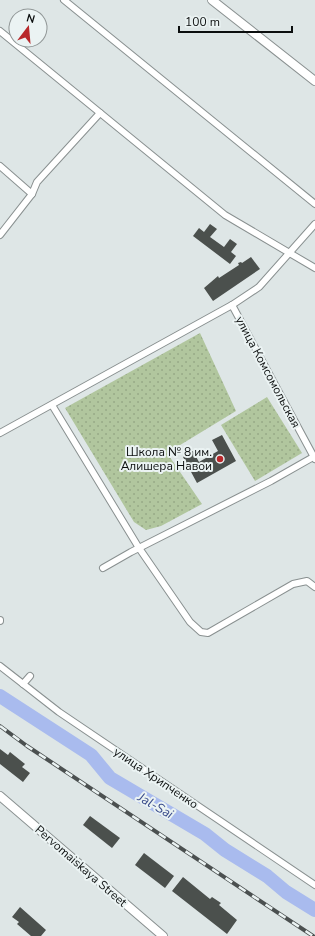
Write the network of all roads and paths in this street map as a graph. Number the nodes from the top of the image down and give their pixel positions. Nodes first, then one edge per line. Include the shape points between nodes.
1 (64, 0) edge
2 (212, 0) edge
3 (0, 32) edge
4 (315, 82) edge
5 (100, 113) junction
6 (0, 166) edge
7 (32, 194) junction
8 (315, 204) edge
9 (315, 224) edge
10 (0, 235) edge
11 (290, 252) junction
12 (315, 268) edge
13 (232, 305) junction
14 (52, 405) junction
15 (0, 433) edge
16 (315, 457) edge
17 (139, 548) junction
18 (103, 568) dead end
19 (315, 587) edge
20 (0, 666) edge
21 (30, 676) dead end
22 (23, 684) junction
23 (0, 796) edge
24 (315, 885) edge
25 (163, 936) edge

1 - 8 street
2 - 4 main road
3 - 5 street
5 - 7 street via 37,182
5 - 11 street via 224,215
6 - 7 street
7 - 10 street
9 - 11 street
11 - 12 street
11 - 13 street via 259,287
13 - 14 street
13 - 16 street, улица Комсомольская
14 - 15 street
14 - 17 street
16 - 17 street
17 - 18 street
17 - 19 street via 190,622 205,633 293,584 307,581
20 - 22 street, улица Хрипченко
21 - 22 street
22 - 24 street, улица Хрипченко via 59,712
23 - 25 main road, Pervomaiskaya Street

